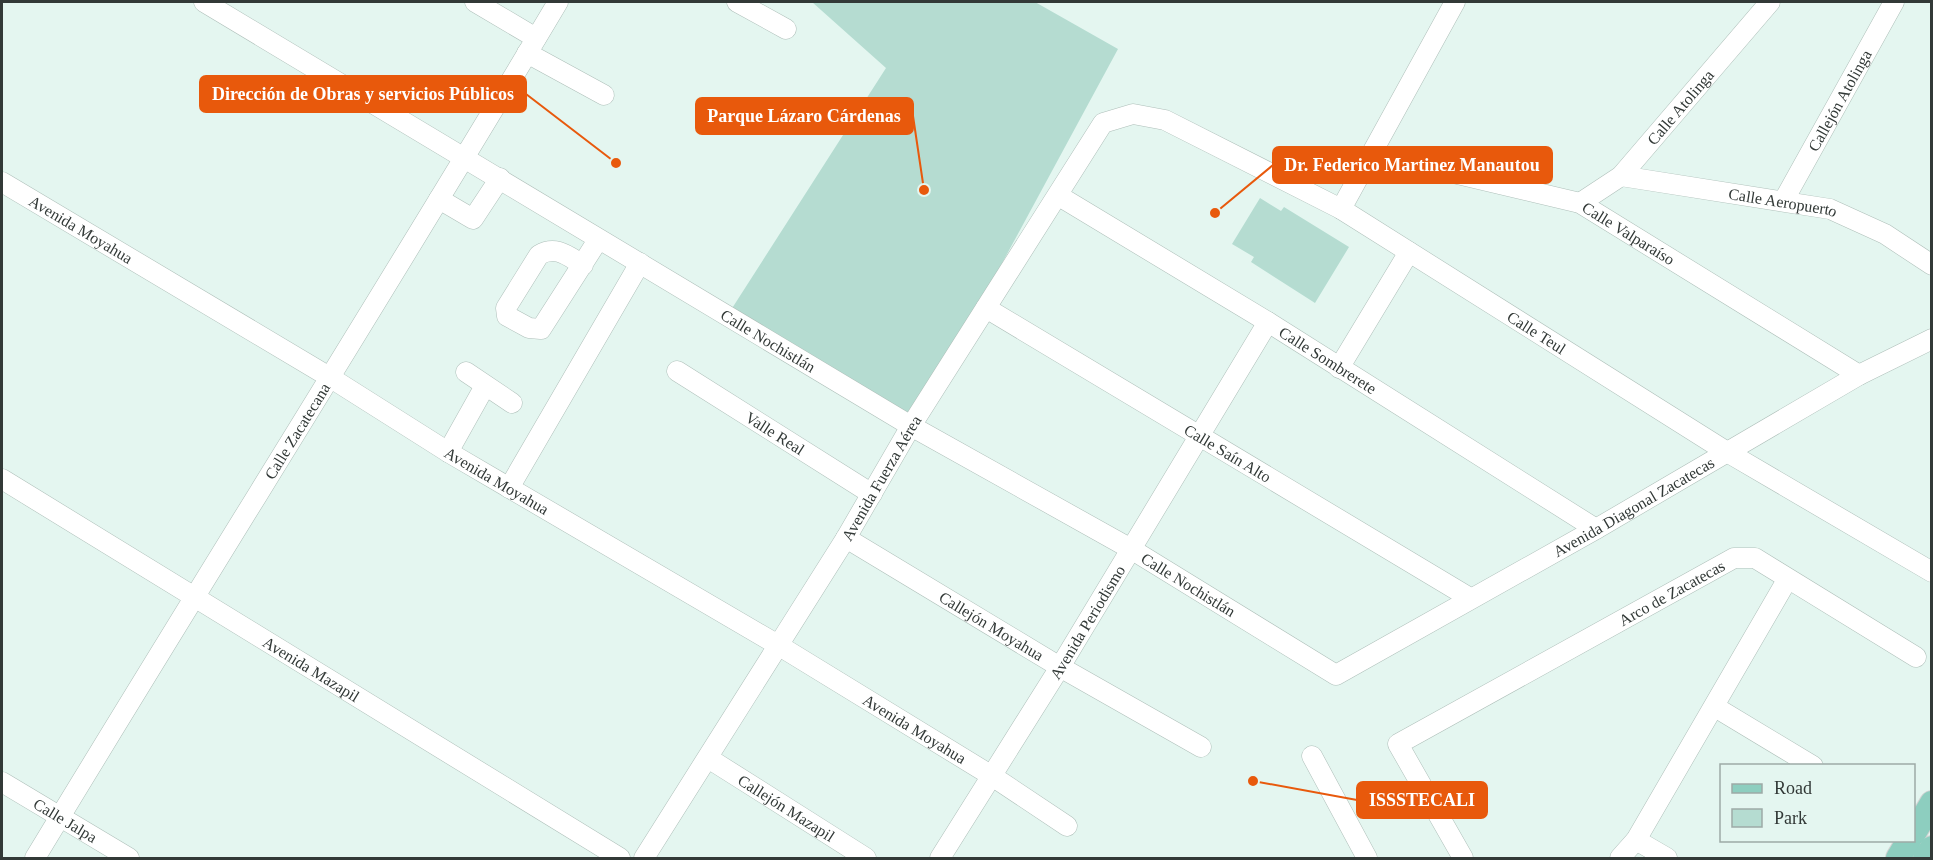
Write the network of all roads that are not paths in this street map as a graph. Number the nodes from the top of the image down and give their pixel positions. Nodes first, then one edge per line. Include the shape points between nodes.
1 (204, 2) edge
2 (475, 2) edge
3 (558, 2) edge
4 (737, 2) edge
5 (1455, 2) edge
6 (1770, 2) edge
7 (1894, 2) edge
8 (786, 29) dead end
9 (532, 45) junction
10 (604, 95) dead end
11 (1133, 114) joint
12 (1373, 154) junction
13 (464, 156) junction
14 (1620, 176) junction
15 (500, 178) junction
16 (2, 182) edge
17 (1059, 196) junction
18 (439, 199) junction
19 (1784, 200) junction
20 (1581, 203) junction
21 (1341, 209) junction
22 (598, 240) junction
23 (1409, 252) junction
24 (640, 263) junction
25 (584, 265) dead end
26 (1932, 265) edge
27 (986, 308) junction
28 (1268, 322) junction
29 (1932, 339) edge
30 (1338, 368) junction
31 (677, 371) dead end
32 (466, 372) dead end
33 (1859, 375) junction
34 (331, 378) junction
35 (485, 386) junction
36 (512, 403) dead end
37 (911, 426) junction
38 (1199, 437) junction
39 (448, 452) junction
40 (1727, 452) junction
41 (2, 480) edge
42 (509, 488) junction
43 (872, 494) junction
44 (1596, 529) junction
45 (846, 538) junction
46 (1131, 549) junction
47 (1932, 572) edge
48 (1787, 580) junction
49 (194, 595) junction
50 (1470, 598) junction
51 (778, 645) junction
52 (1916, 657) dead end
53 (1060, 666) junction
54 (1336, 675) joint
55 (1715, 707) junction
56 (1201, 747) dead end
57 (1312, 756) dead end
58 (708, 758) junction
59 (1811, 764) edge
60 (992, 776) junction
61 (2, 782) edge
62 (1932, 803) edge
63 (60, 816) junction
64 (1067, 826) dead end
65 (1915, 831) edge
66 (1636, 840) junction
67 (1908, 842) edge
68 (1932, 848) edge
69 (34, 858) edge
70 (129, 858) edge
71 (620, 858) edge
72 (645, 858) edge
73 (866, 858) edge
74 (940, 858) edge
75 (1367, 858) edge
76 (1463, 858) edge
77 (1620, 858) edge
78 (1667, 858) edge
79 (1898, 858) edge
80 (1925, 858) edge

1 - 13 street, Calle Nochistlán
2 - 9 street
3 - 9 street, Calle Zacatecana
4 - 8 street
5 - 12 street
6 - 14 street, Calle Atolinga
7 - 19 street, Callejón Atolinga
9 - 10 street
9 - 13 street, Calle Zacatecana
11 - 17 street, Avenida Fuerza Aérea via 1103,123
11 - 21 street, Calle Teul via 1165,120
12 - 20 street, Calle Valparaíso
12 - 21 street
13 - 15 street, Calle Nochistlán
13 - 18 street, Calle Zacatecana
14 - 19 street, Calle Aeropuerto
14 - 20 street, Calle Atolinga
15 - 18 street via 473,219
15 - 22 street, Calle Nochistlán
16 - 34 street, Avenida Moyahua
17 - 27 street, Avenida Fuerza Aérea
17 - 28 street, Calle Sombrerete
18 - 34 street, Calle Zacatecana
19 - 26 street, Calle Aeropuerto via 1830,209 1885,234
20 - 33 street, Calle Valparaíso
21 - 23 street, Calle Teul
22 - 24 street, Calle Nochistlán
22 - 25 street
23 - 30 street
23 - 40 street, Calle Teul
24 - 37 street, Calle Nochistlán
24 - 42 street
27 - 37 street, Avenida Fuerza Aérea
27 - 38 street, Calle Saín Alto
28 - 30 street, Calle Sombrerete
28 - 38 street, Avenida Periodismo
29 - 33 street, Avenida Diagonal Zacatecas
30 - 44 street, Calle Sombrerete
31 - 43 street, Valle Real
32 - 35 street
33 - 40 street, Avenida Diagonal Zacatecas
34 - 39 street, Avenida Moyahua
34 - 49 street, Calle Zacatecana
35 - 36 street
35 - 39 street
37 - 43 street, Avenida Fuerza Aérea
37 - 46 street, Calle Nochistlán
38 - 46 street, Avenida Periodismo
38 - 50 street, Calle Saín Alto
39 - 42 street, Avenida Moyahua
40 - 44 street, Avenida Diagonal Zacatecas
40 - 47 street, Calle Teul
41 - 49 street, Avenida Mazapil
42 - 51 street, Avenida Moyahua
43 - 45 street, Avenida Fuerza Aérea
44 - 50 street, Avenida Diagonal Zacatecas
45 - 51 street, Avenida Fuerza Aérea
45 - 53 street, Callejón Moyahua
46 - 53 street, Avenida Periodismo
46 - 54 street, Calle Nochistlán
48 - 52 street, Arco de Zacatecas
48 - 55 street
48 - 76 street, Arco de Zacatecas via 1755,558 1734,558 1398,744
49 - 63 street, Calle Zacatecana
49 - 71 street, Avenida Mazapil
50 - 54 street, Avenida Diagonal Zacatecas
51 - 58 street, Avenida Fuerza Aérea
51 - 60 street, Avenida Moyahua
53 - 56 street, Callejón Moyahua
53 - 60 street, Avenida Periodismo
55 - 59 street
55 - 66 street
57 - 75 street
58 - 72 street, Avenida Fuerza Aérea
58 - 73 street, Callejón Mazapil
60 - 64 street, Avenida Moyahua
60 - 74 street, Avenida Periodismo
61 - 63 street, Calle Jalpa
62 - 65 main road
63 - 69 street, Calle Zacatecana
63 - 70 street, Calle Jalpa
66 - 77 street
66 - 78 street
67 - 79 main road
68 - 80 main road

